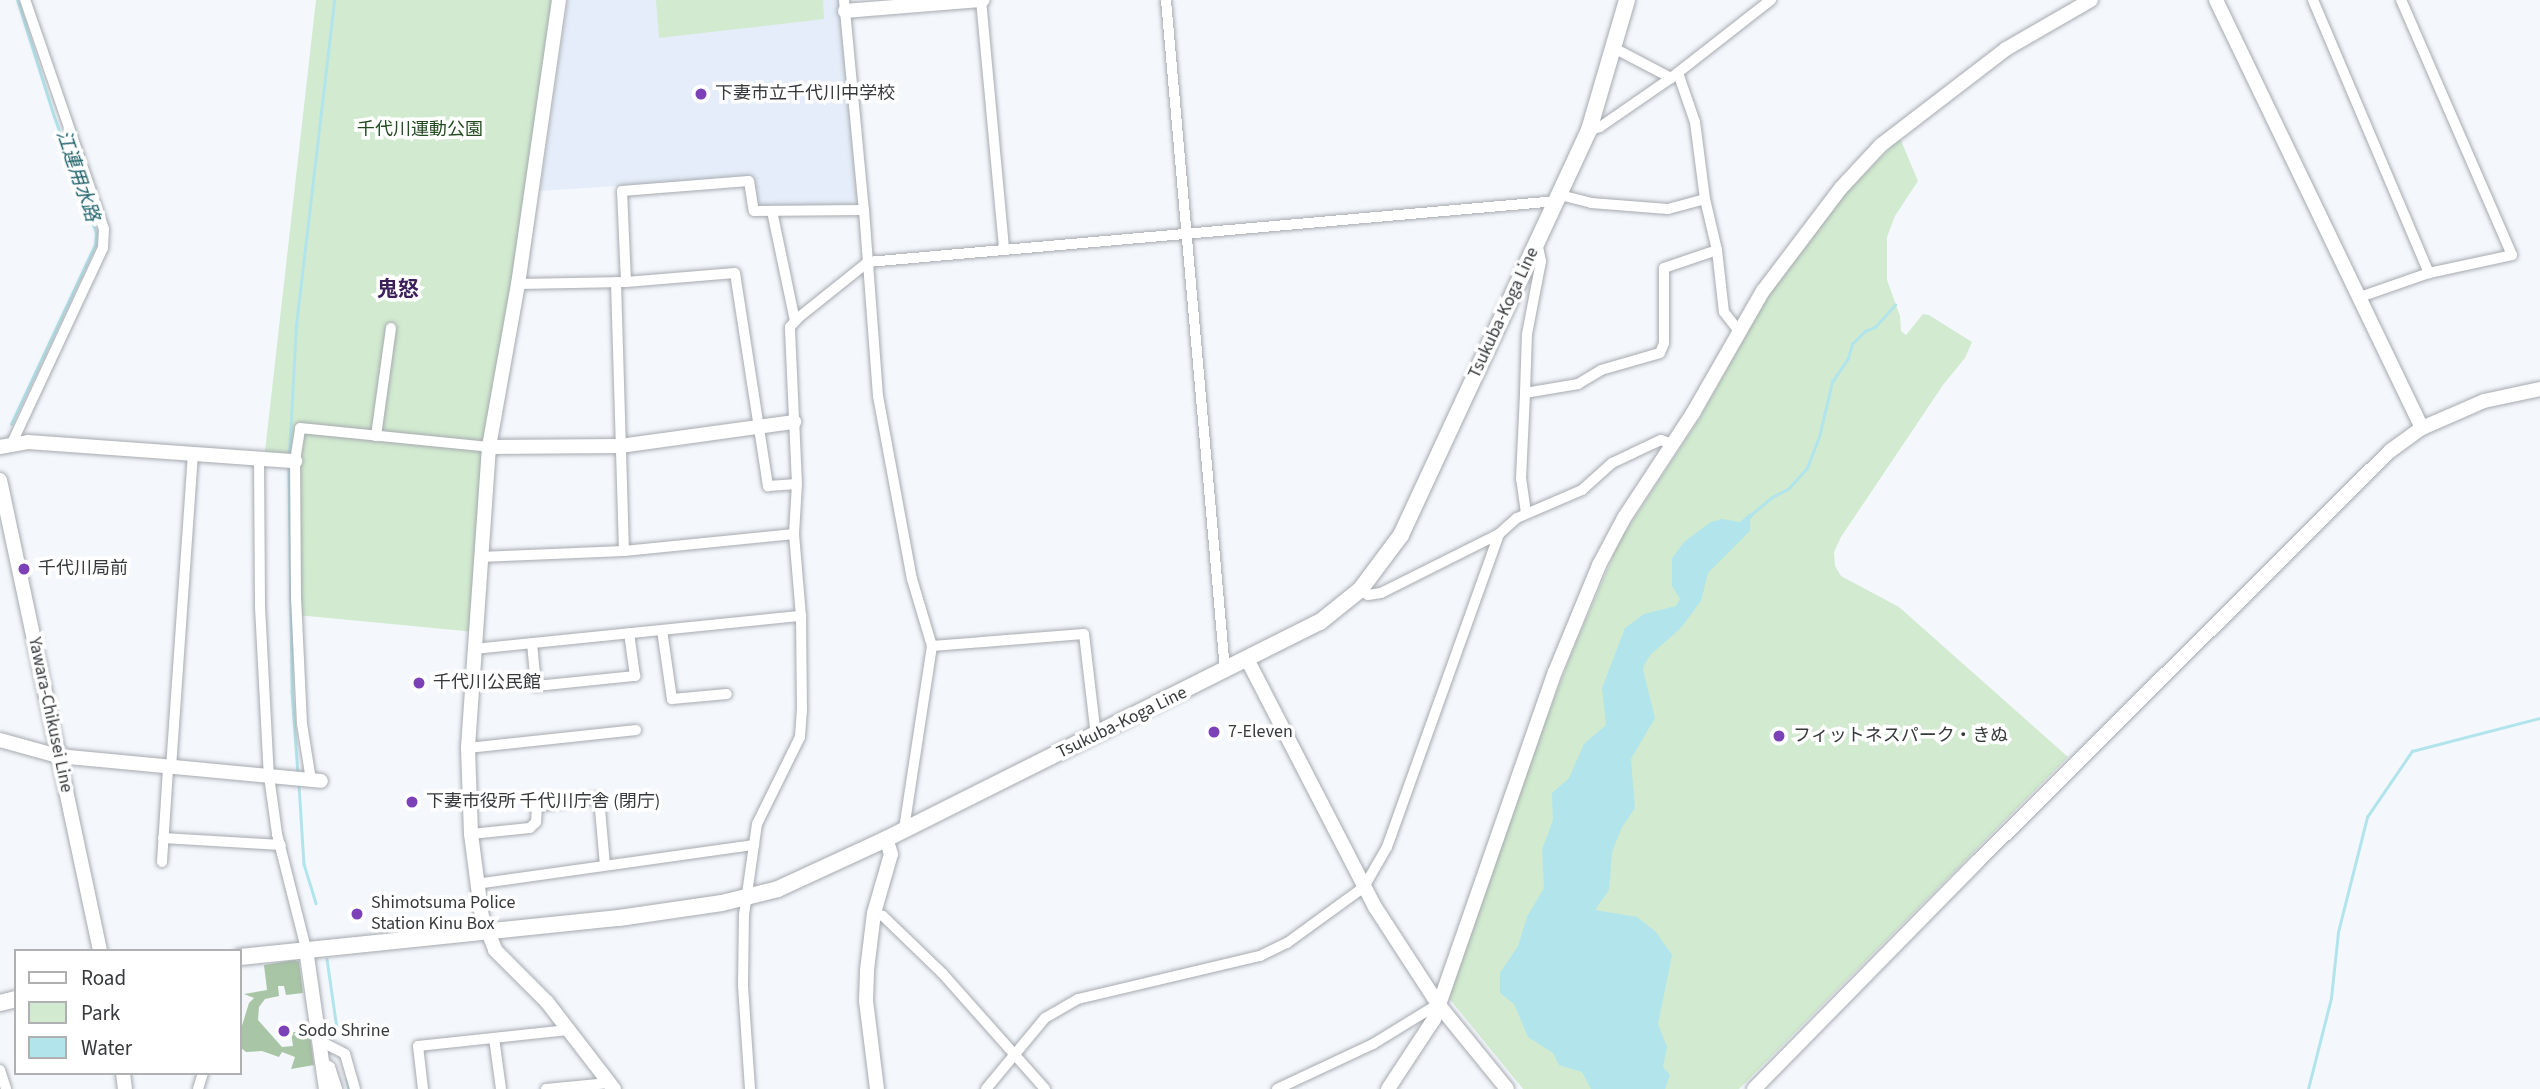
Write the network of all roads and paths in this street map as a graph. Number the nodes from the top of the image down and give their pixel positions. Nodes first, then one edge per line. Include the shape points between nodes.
1 (25, 0) edge
2 (559, 0) edge
3 (982, 0) edge
4 (1166, 0) edge
5 (1627, 0) edge
6 (1771, 0) edge
7 (2091, 0) edge
8 (2216, 0) edge
9 (2312, 0) edge
10 (2402, 0) edge
11 (845, 6) edge
12 (1612, 47) junction
13 (1675, 75) junction
14 (1589, 130) junction
15 (1558, 198) junction
16 (1705, 199) junction
17 (864, 210) junction
18 (772, 211) junction
19 (1187, 234) junction
20 (1537, 242) junction
21 (1004, 249) junction
22 (1717, 250) junction
23 (868, 262) junction
24 (2429, 273) junction
25 (621, 282) junction
26 (518, 284) junction
27 (2360, 297) junction
28 (795, 321) junction
29 (391, 328) dead end
30 (1739, 331) junction
31 (2540, 389) edge
32 (1525, 393) junction
33 (794, 422) junction
34 (2422, 428) junction
35 (757, 429) junction
36 (376, 436) junction
37 (1674, 444) junction
38 (6, 445) edge
39 (620, 446) junction
40 (489, 447) junction
41 (193, 456) junction
42 (260, 460) junction
43 (296, 461) junction
44 (0, 480) edge
45 (797, 484) junction
46 (1526, 513) junction
47 (794, 534) junction
48 (1499, 534) junction
49 (624, 551) junction
50 (480, 557) junction
51 (1360, 590) junction
52 (801, 616) junction
53 (662, 630) junction
54 (629, 634) junction
55 (532, 643) junction
56 (932, 646) junction
57 (474, 649) junction
58 (1248, 661) junction
59 (1226, 671) junction
60 (727, 694) dead end
61 (636, 730) dead end
62 (1096, 736) junction
63 (0, 740) edge
64 (468, 748) junction
65 (58, 756) junction
66 (169, 768) junction
67 (269, 776) junction
68 (316, 781) joint
69 (904, 830) junction
70 (471, 834) junction
71 (163, 838) junction
72 (887, 839) junction
73 (281, 845) junction
74 (754, 845) junction
75 (162, 862) dead end
76 (605, 865) junction
77 (476, 884) junction
78 (1364, 887) junction
79 (747, 898) junction
80 (874, 913) junction
81 (487, 931) junction
82 (100, 949) edge
83 (306, 950) junction
84 (242, 957) edge
85 (1438, 1004) junction
86 (568, 1030) junction
87 (494, 1038) junction
88 (318, 1041) junction
89 (1014, 1056) junction
90 (321, 1061) junction
91 (0, 1070) edge
92 (611, 1086) edge
93 (6, 1089) edge
94 (326, 1089) edge
95 (337, 1089) edge
96 (355, 1089) edge
97 (423, 1089) edge
98 (501, 1089) edge
99 (546, 1089) edge
100 (750, 1089) edge
101 (877, 1089) edge
102 (986, 1089) edge
103 (1045, 1089) edge
104 (1277, 1089) edge
105 (1388, 1089) edge
106 (1507, 1089) edge
107 (1754, 1089) edge

1 - 38 street via 104,229 103,248
2 - 26 street
3 - 11 street
3 - 21 street
4 - 19 street
5 - 12 main road, Tsukuba-Koga Line
6 - 13 street
7 - 30 street via 2006,49 1881,145 1797,242
8 - 27 street
9 - 24 street
10 - 24 street via 2512,255
11 - 17 street
12 - 13 street
12 - 14 main road, Tsukuba-Koga Line
13 - 14 street
13 - 16 street via 1695,122
14 - 15 main road, Tsukuba-Koga Line
15 - 16 street via 1668,209
15 - 19 street
15 - 20 main road, Tsukuba-Koga Line
16 - 22 street
17 - 18 street
17 - 23 street
18 - 25 street via 754,211 750,181 622,191
18 - 28 street
19 - 21 street
19 - 59 street
20 - 32 street via 1541,261 1527,334
20 - 51 main road, Tsukuba-Koga Line via 1401,535
21 - 23 street
22 - 30 street via 1724,312
22 - 32 street via 1664,268 1664,343 1660,353 1601,370 1578,384
23 - 28 street
23 - 56 street via 878,396 912,579
24 - 27 street
25 - 26 street
25 - 35 street via 735,273
25 - 39 street
26 - 40 street
27 - 34 street
28 - 33 street via 790,327
29 - 36 street
30 - 37 street
31 - 34 street via 2484,401
32 - 46 street via 1521,479
33 - 35 street
33 - 45 street
34 - 107 street via 2353,487
35 - 39 street
35 - 45 street via 768,486
36 - 40 street
36 - 43 street via 300,428
37 - 46 street via 1655,442 1612,463 1582,490
37 - 85 street via 1624,518 1599,565 1555,672
38 - 41 street via 28,442
39 - 40 street
39 - 49 street
40 - 50 street
41 - 42 street
41 - 66 street
42 - 43 street
42 - 67 street via 260,607
43 - 68 street via 302,724
44 - 65 street, Yawara-Chikusei Line
45 - 47 street
46 - 48 street
47 - 49 street
47 - 52 street
48 - 51 street via 1381,593 1368,595
48 - 78 street via 1387,847
49 - 50 street
50 - 57 street
51 - 58 main road, Tsukuba-Koga Line via 1320,622
52 - 53 street
52 - 74 street via 800,737 757,824
53 - 54 street
53 - 60 street via 672,699
54 - 55 street
54 - 55 street via 635,677 536,686
55 - 57 street
56 - 62 street via 1084,634
56 - 69 street
57 - 64 street
58 - 59 main road, Tsukuba-Koga Line
58 - 78 street
59 - 62 main road, Tsukuba-Koga Line
61 - 64 street
62 - 69 main road, Tsukuba-Koga Line
63 - 65 street
64 - 70 street
65 - 66 street
65 - 82 street, Yawara-Chikusei Line
66 - 67 street
66 - 71 street
67 - 68 street
67 - 73 street
69 - 72 main road, Tsukuba-Koga Line
70 - 76 street via 530,828 536,822 537,806 599,797
70 - 77 street
71 - 73 street
71 - 75 street
72 - 79 main road, Tsukuba-Koga Line via 797,882
72 - 80 street via 891,854
73 - 83 street
74 - 76 street
74 - 79 street
76 - 77 street
77 - 81 street
78 - 85 street
78 - 89 street via 1260,957 1078,999 1045,1018
79 - 81 main road, Tsukuba-Koga Line
79 - 100 street via 743,985
80 - 89 street via 883,916 943,974
80 - 101 street via 866,1001
81 - 83 main road, Tsukuba-Koga Line
81 - 86 street via 499,957 547,1002
83 - 84 main road, Tsukuba-Koga Line
83 - 88 street
85 - 104 street via 1373,1044
85 - 105 street via 1427,1032
85 - 106 street
86 - 87 street
86 - 92 street
87 - 97 street via 418,1046
87 - 98 street
88 - 90 street
88 - 96 street via 345,1054
89 - 102 street
89 - 103 street
90 - 94 street
90 - 95 street via 330,1068
91 - 93 street
92 - 99 street

